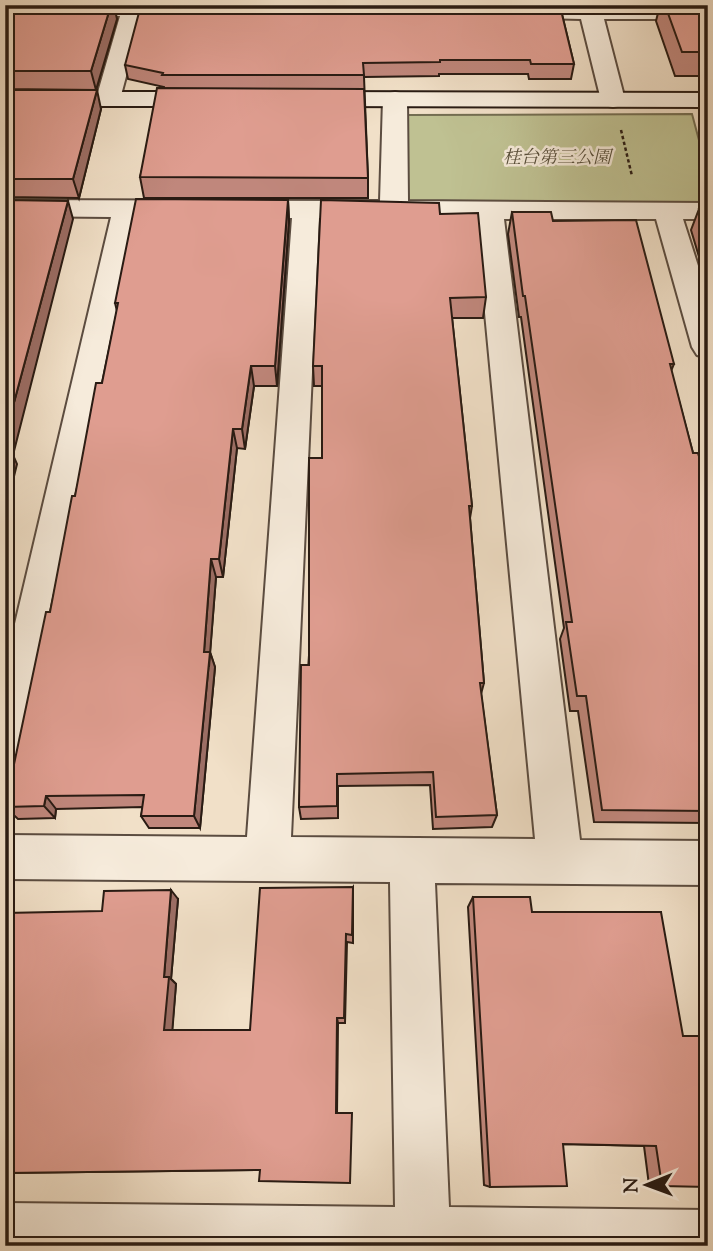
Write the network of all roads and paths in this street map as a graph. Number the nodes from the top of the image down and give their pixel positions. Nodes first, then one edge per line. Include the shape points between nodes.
1 (133, 8) edge
2 (5, 9) edge
3 (590, 9) edge
4 (211, 10) edge
5 (495, 12) edge
6 (708, 12) edge
7 (5, 99) edge
8 (108, 99) junction
9 (231, 99) edge
10 (286, 99) edge
11 (395, 99) junction
12 (613, 100) junction
13 (708, 100) edge
14 (5, 208) edge
15 (127, 209) junction
16 (306, 209) junction
17 (394, 210) junction
18 (489, 211) junction
19 (654, 211) junction
20 (708, 211) edge
21 (708, 347) edge
22 (5, 756) edge
23 (5, 858) edge
24 (268, 859) junction
25 (412, 860) junction
26 (560, 862) junction
27 (708, 863) edge
28 (5, 1230) edge
29 (708, 1237) edge
30 (423, 1240) edge

1 - 2 street
1 - 4 street
1 - 8 street
3 - 5 street
3 - 6 street
3 - 12 street
7 - 8 street
8 - 9 street
10 - 11 street
11 - 12 street
11 - 17 street
12 - 13 street
12 - 19 path
14 - 15 street
15 - 16 street
15 - 22 street
16 - 17 street
16 - 24 street
17 - 18 street
18 - 19 street
18 - 26 street
19 - 20 street
19 - 21 street
23 - 24 street
24 - 25 street
25 - 26 street
25 - 30 street
26 - 27 street
28 - 30 street
29 - 30 street

